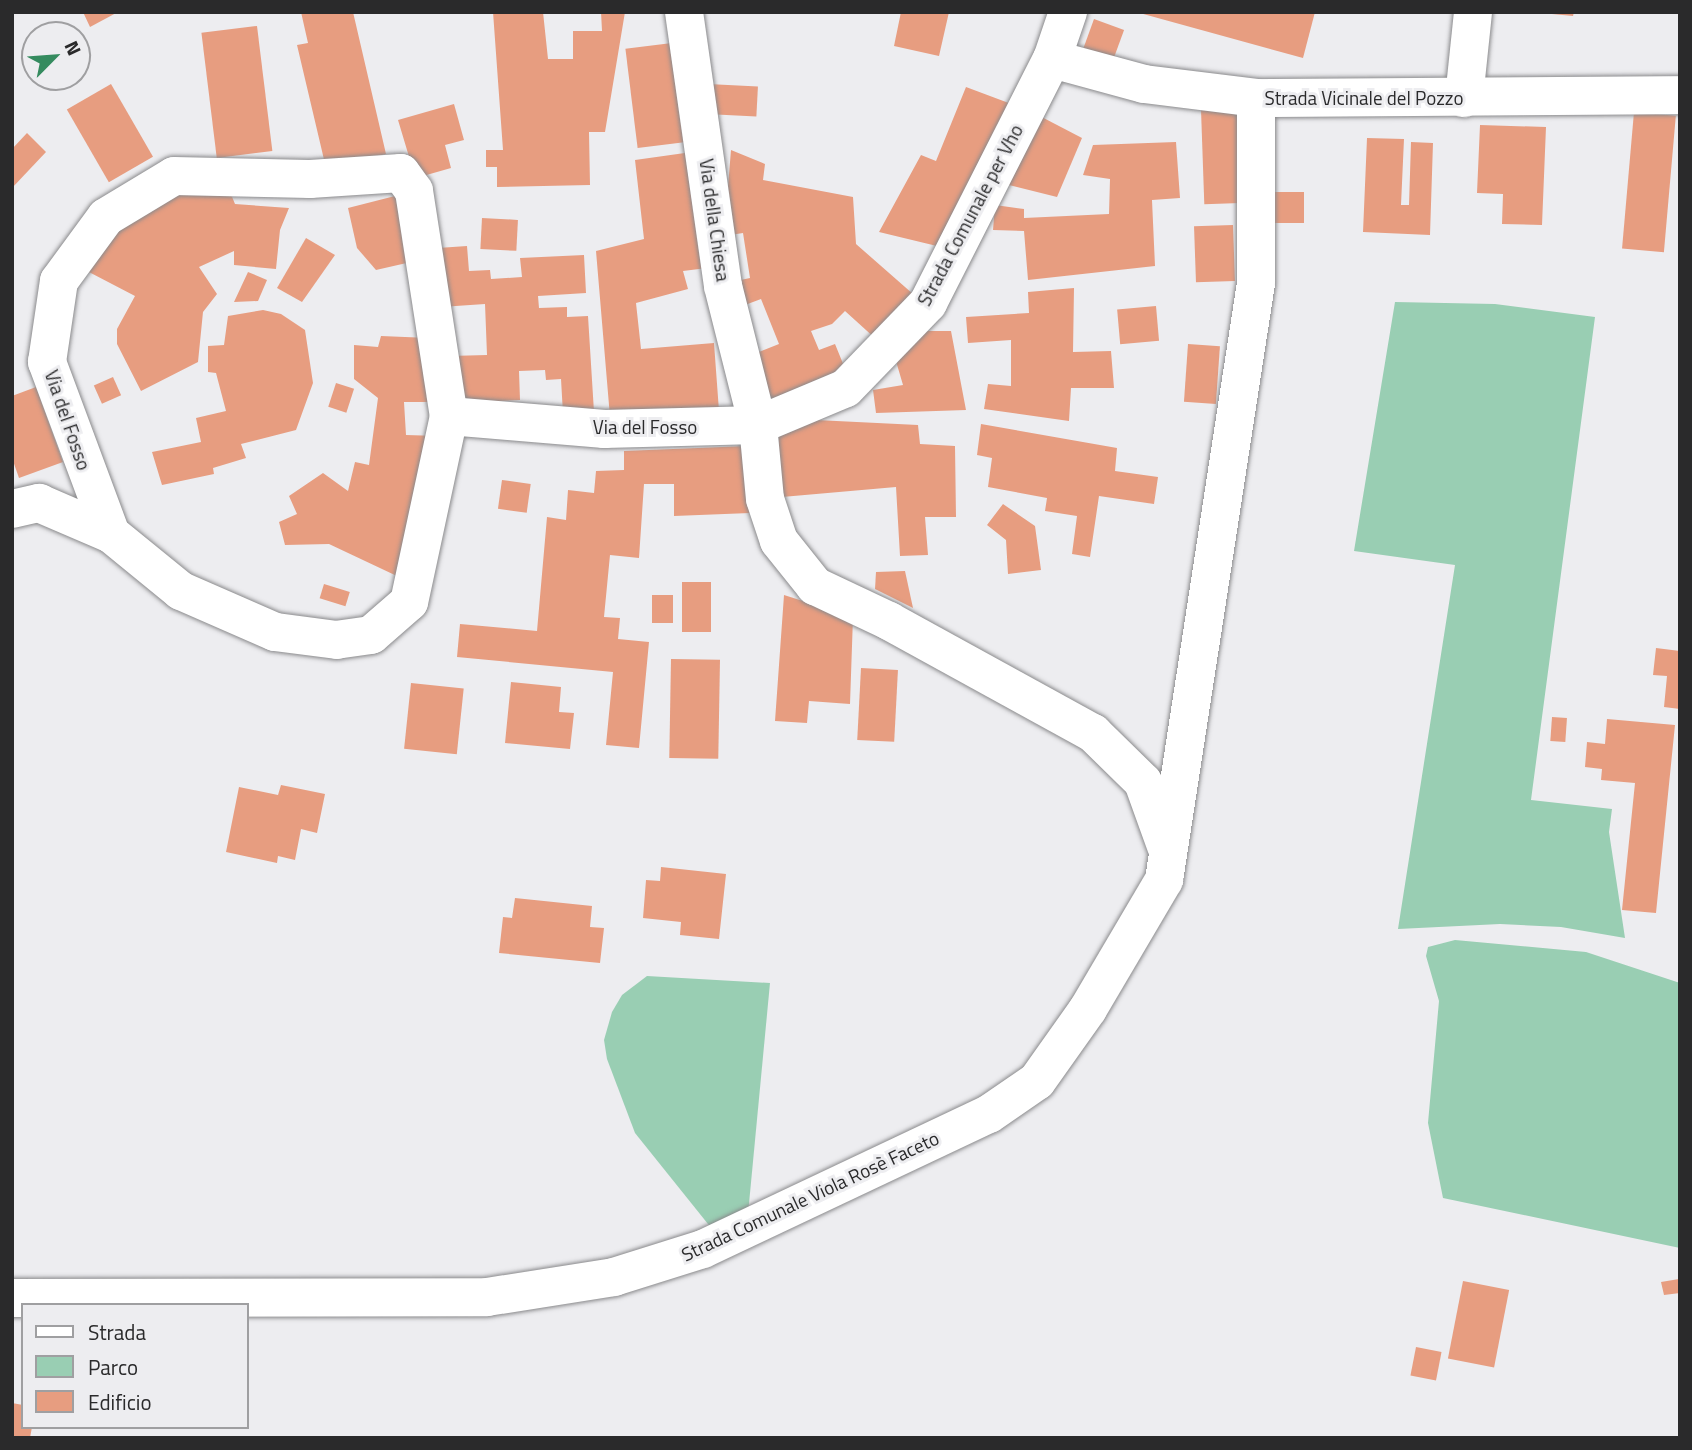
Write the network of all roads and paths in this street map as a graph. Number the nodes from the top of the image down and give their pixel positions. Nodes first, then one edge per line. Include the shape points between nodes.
1 (684, 12) edge
2 (1069, 12) edge
3 (1473, 12) edge
4 (1052, 58) junction
5 (1680, 95) edge
6 (1464, 98) junction
7 (1256, 99) junction
8 (449, 416) junction
9 (758, 425) junction
10 (12, 509) edge
11 (111, 534) junction
12 (1168, 851) junction
13 (12, 1298) edge

1 - 9 street, Via della Chiesa via 723,286
2 - 4 street, Strada Comunale per Vho
3 - 6 street
4 - 7 street, Strada Vicinale del Pozzo via 1144,84
4 - 9 street, Strada Comunale per Vho via 928,303 846,388
5 - 6 street, Strada Vicinale del Pozzo
6 - 7 street, Strada Vicinale del Pozzo
7 - 12 street, Strada Comunale Viola Rosè Faceto via 1256,283
8 - 9 street, Via del Fosso via 604,429
8 - 11 street, Via del Fosso via 409,602 371,635 337,640 275,632 181,591
8 - 11 street, Via del Fosso via 414,191 401,173 310,179 174,176 106,216 59,281 47,362
9 - 12 street, Via della Chiesa via 771,525 801,574 815,586 889,621 1093,733 1143,782
10 - 11 street via 38,503
12 - 13 street, Strada Comunale Viola Rosè Faceto via 1164,880 1088,1009 1037,1082 989,1114 703,1249 614,1277 487,1297

